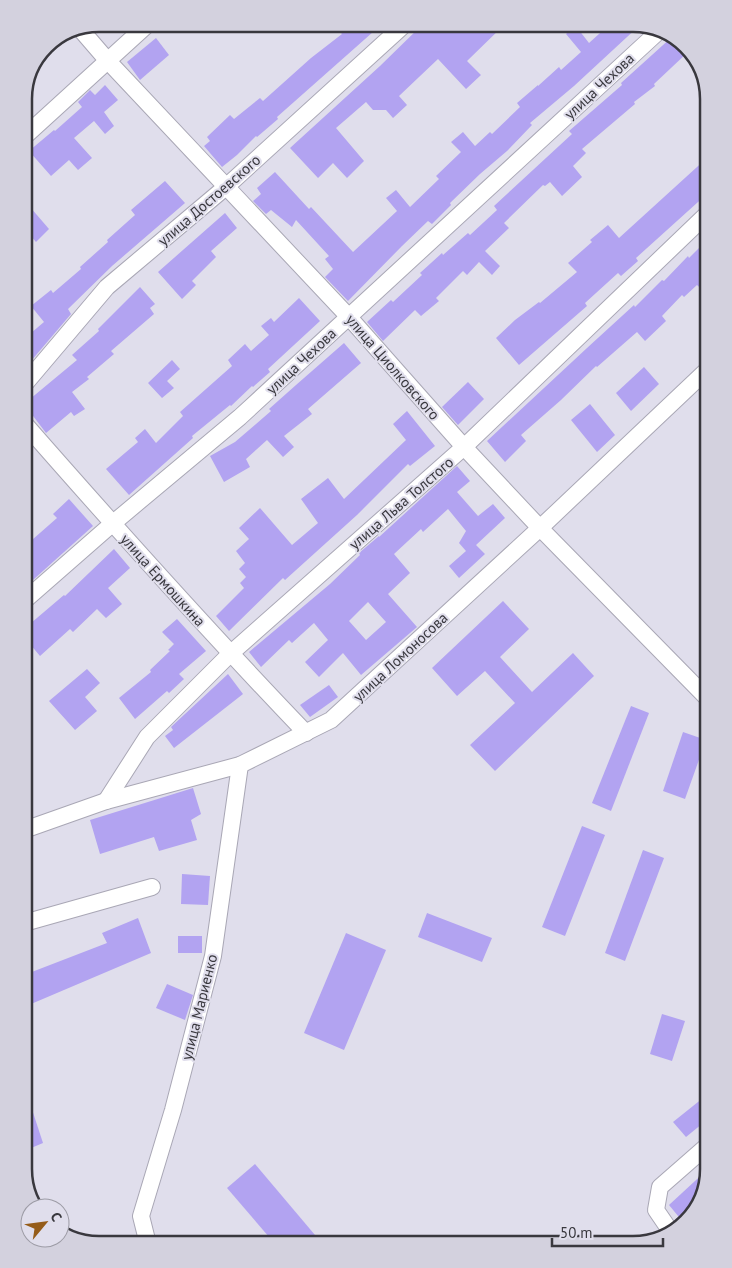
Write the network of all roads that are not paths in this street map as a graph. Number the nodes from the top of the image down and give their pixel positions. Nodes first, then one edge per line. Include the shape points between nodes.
1 (139, 32) edge
2 (396, 33) edge
3 (85, 34) edge
4 (654, 36) edge
5 (107, 60) junction
6 (33, 129) edge
7 (227, 186) junction
8 (700, 221) edge
9 (348, 316) junction
10 (33, 374) edge
11 (700, 377) edge
12 (33, 433) edge
13 (464, 448) junction
14 (112, 524) junction
15 (540, 528) junction
16 (33, 593) edge
17 (230, 654) junction
18 (700, 691) edge
19 (306, 733) junction
20 (240, 765) junction
21 (106, 801) junction
22 (33, 827) edge
23 (152, 887) dead end
24 (33, 921) edge
25 (700, 1152) edge
26 (667, 1226) edge
27 (146, 1235) edge

1 - 5 street
2 - 7 street, улица Достоевского
3 - 5 street, улица Циолковского
4 - 9 street, улица Чехова
5 - 6 street
5 - 7 street, улица Циолковского
7 - 9 street, улица Циолковского
7 - 10 street, улица Достоевского via 107,287
8 - 13 street, улица Льва Толстого
9 - 13 street, улица Циолковского
9 - 14 street, улица Чехова via 240,417
11 - 15 street, улица Ломоносова
12 - 14 street, улица Ермошкина
13 - 15 street, улица Циолковского
13 - 17 street, улица Льва Толстого
14 - 16 street, улица Чехова
14 - 17 street, улица Ермошкина
15 - 18 street, улица Циолковского
15 - 19 street, улица Ломоносова via 331,720
17 - 19 street, улица Ермошкина
17 - 21 street, улица Льва Толстого via 147,737
19 - 20 street, улица Ломоносова
20 - 21 street, улица Ломоносова
20 - 27 street, улица Мариенко via 213,956 173,1110 141,1216
21 - 22 street, улица Ломоносова
23 - 24 street
25 - 26 street via 660,1187 656,1210

